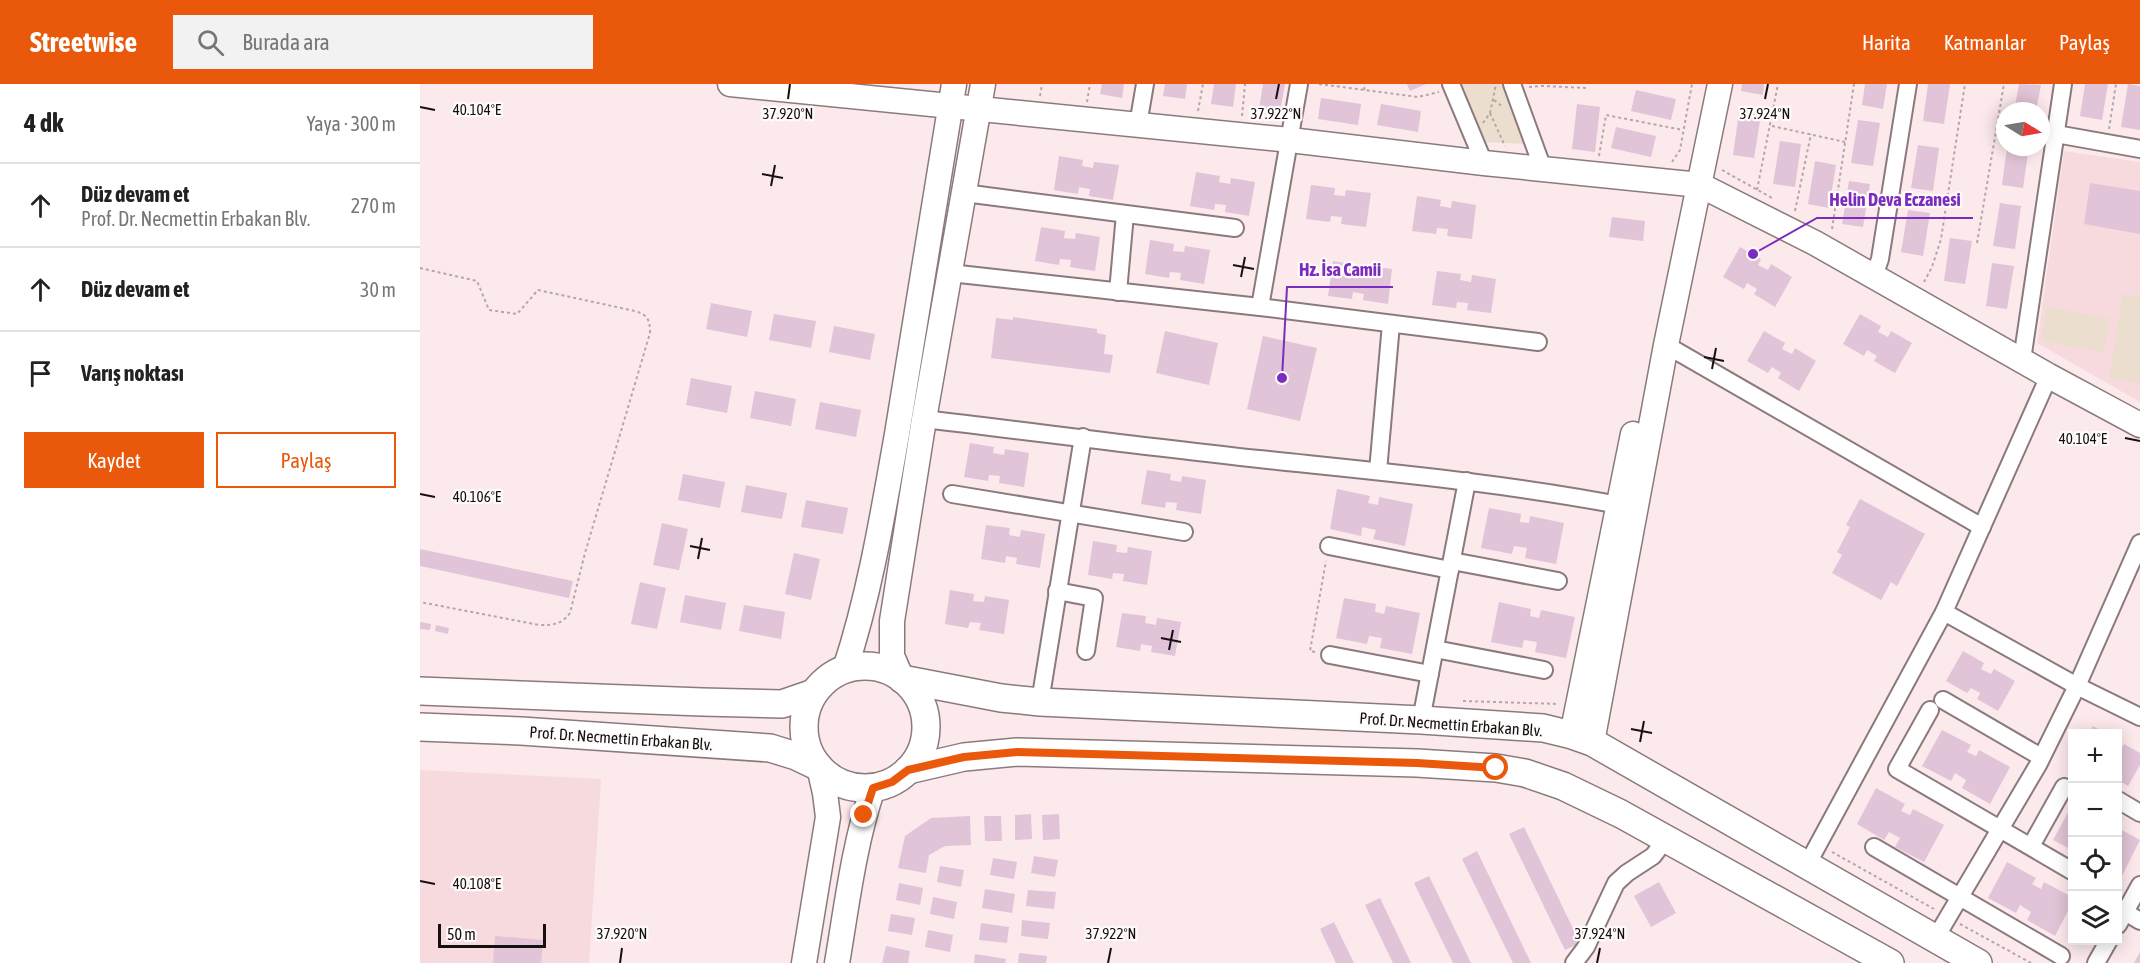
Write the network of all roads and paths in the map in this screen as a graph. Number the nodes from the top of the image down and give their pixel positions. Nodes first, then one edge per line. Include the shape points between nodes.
1 (730, 84) edge
2 (983, 84) edge
3 (1042, 84) edge
4 (1090, 84) edge
5 (1145, 84) edge
6 (1203, 84) edge
7 (1245, 84) edge
8 (1299, 84) edge
9 (1319, 84) edge
10 (1365, 84) edge
11 (1496, 84) edge
12 (1692, 84) edge
13 (1703, 84) edge
14 (1720, 84) edge
15 (1778, 84) edge
16 (1854, 84) edge
17 (1908, 84) edge
18 (1965, 84) edge
19 (2004, 84) edge
20 (2063, 84) edge
21 (2116, 84) edge
22 (757, 85) edge
23 (1452, 86) edge
24 (1513, 86) edge
25 (1588, 88) dead end
26 (1364, 90) junction
27 (952, 95) edge
28 (1040, 99) dead end
29 (1086, 105) dead end
30 (980, 109) junction
31 (1490, 113) junction
32 (1197, 117) dead end
33 (1242, 121) dead end
34 (1138, 125) junction
35 (1771, 125) junction
36 (1683, 130) junction
37 (1472, 134) junction
38 (1810, 134) junction
39 (2056, 134) junction
40 (1290, 140) junction
41 (1845, 142) junction
42 (2107, 143) junction
43 (1506, 149) dead end
44 (2140, 149) edge
45 (1598, 160) dead end
46 (1484, 163) junction
47 (1543, 168) junction
48 (1720, 169) dead end
49 (1684, 177) junction
50 (1757, 190) junction
51 (964, 193) junction
52 (1776, 201) dead end
53 (1795, 212) dead end
54 (1125, 213) junction
55 (1235, 228) dead end
56 (1831, 232) dead end
57 (1977, 243) dead end
58 (420, 268) edge
59 (950, 273) junction
60 (1874, 276) junction
61 (1924, 282) dead end
62 (1118, 292) junction
63 (1260, 307) junction
64 (1391, 324) junction
65 (1538, 342) dead end
66 (1666, 345) junction
67 (2022, 360) junction
68 (2049, 376) junction
69 (924, 419) junction
70 (2140, 425) edge
71 (1083, 437) junction
72 (1378, 471) junction
73 (1467, 481) junction
74 (952, 494) dead end
75 (1627, 507) junction
76 (1070, 512) junction
77 (1982, 527) junction
78 (1184, 532) dead end
79 (2140, 543) edge
80 (1329, 546) joint
81 (1451, 565) junction
82 (1558, 581) dead end
83 (1057, 591) junction
84 (420, 602) edge
85 (1944, 612) junction
86 (1435, 649) junction
87 (1086, 651) dead end
88 (1330, 655) joint
89 (845, 669) junction
90 (1544, 670) dead end
91 (1430, 674) junction
92 (902, 679) junction
93 (2077, 686) junction
94 (420, 691) edge
95 (814, 693) junction
96 (1460, 700) dead end
97 (1040, 702) junction
98 (1563, 703) dead end
99 (2140, 717) edge
100 (1421, 720) junction
101 (420, 727) edge
102 (1582, 739) junction
103 (2041, 757) junction
104 (819, 767) junction
105 (908, 770) junction
106 (2064, 787) dead end
107 (873, 788) junction
108 (2122, 802) edge
109 (2140, 813) edge
110 (1999, 828) junction
111 (1666, 839) junction
112 (2031, 846) junction
113 (1874, 847) dead end
114 (1813, 854) junction
115 (2068, 868) edge
116 (2140, 885) edge
117 (1959, 897) junction
118 (2122, 917) edge
119 (2122, 919) edge
120 (2140, 921) edge
121 (1941, 928) junction
122 (2106, 945) edge
123 (2061, 956) dead end
124 (1882, 961) edge
125 (804, 963) edge
126 (837, 963) edge
127 (1574, 963) edge
128 (1978, 963) edge
129 (2031, 963) edge
130 (2096, 963) edge

1 - 22 street
2 - 30 street
3 - 28 path
4 - 29 path
5 - 34 street
6 - 32 path
7 - 33 path
8 - 40 street
9 - 26 path
10 - 26 path
11 - 31 path
12 - 36 path
13 - 49 street
14 - 49 street
15 - 35 path
16 - 41 path
17 - 60 street
18 - 61 path via 1941,239
19 - 57 path
20 - 39 street
21 - 42 path
22 - 27 street
23 - 26 path via 1418,97
23 - 37 street
24 - 25 path
24 - 47 street
27 - 30 street
27 - 89 street via 889,480 865,601
30 - 34 street
30 - 51 street
31 - 37 path
31 - 43 path
34 - 40 street
35 - 38 path
35 - 50 path
36 - 45 path via 1606,115
36 - 49 path via 1675,159
37 - 46 street
38 - 41 path
38 - 53 path
39 - 42 street
39 - 67 street
40 - 46 street
40 - 63 street
41 - 56 path
42 - 44 street
46 - 47 street
47 - 49 street
48 - 50 path
49 - 60 street
49 - 66 street
49 - 75 street
50 - 52 path
51 - 54 street
51 - 59 street
54 - 55 street
54 - 62 street
58 - 84 path via 477,281 489,310 517,314 538,290 645,314 650,333 570,613 564,621 554,626 539,625
59 - 62 street
59 - 69 street
60 - 67 street
62 - 63 street
63 - 64 street
64 - 65 street
64 - 72 street
66 - 75 street
66 - 77 street
67 - 68 street
68 - 70 street
68 - 77 street
69 - 71 street
69 - 92 street via 892,621 892,656
71 - 72 street
71 - 76 street
72 - 73 street
73 - 75 street
73 - 81 street
74 - 76 street
75 - 102 street
76 - 78 street
76 - 83 street
77 - 85 street
79 - 93 street
80 - 81 street
80 - 88 path via 1310,651
81 - 82 street
81 - 86 street
83 - 87 street via 1094,598
83 - 97 street
85 - 93 street
85 - 114 street
86 - 90 street
86 - 91 street
88 - 91 street
89 - 92 main road via 884,669
89 - 95 main road
91 - 100 street
92 - 97 main road, Prof. Dr. Necmettin Erbakan Blv.
92 - 105 main road via 916,694 924,713 925,734 920,753
93 - 99 street
93 - 103 street
94 - 95 main road via 751,704 782,704
95 - 104 main road via 806,711 804,731 808,751
96 - 98 path
97 - 100 main road, Prof. Dr. Necmettin Erbakan Blv.
100 - 102 main road, Prof. Dr. Necmettin Erbakan Blv. via 1543,728
101 - 104 main road, Prof. Dr. Necmettin Erbakan Blv. via 770,748
102 - 114 main road, Prof. Dr. Necmettin Erbakan Blv.
103 - 110 street
103 - 110 street via 1936,705 1897,769
104 - 107 main road via 834,780 853,787
104 - 125 street via 828,817
105 - 107 main road via 892,782
105 - 111 main road via 964,757 1017,752 1496,768 1563,786
106 - 112 street
107 - 126 street via 858,841
108 - 109 street
110 - 112 street
110 - 117 street
111 - 124 main road
111 - 127 street via 1653,856 1616,884 1586,947
112 - 115 street
113 - 117 street
114 - 121 main road, Prof. Dr. Necmettin Erbakan Blv.
114 - 121 path
116 - 118 street
117 - 121 street
117 - 123 street
119 - 120 street
121 - 128 main road, Prof. Dr. Necmettin Erbakan Blv.
121 - 129 path
122 - 130 street

